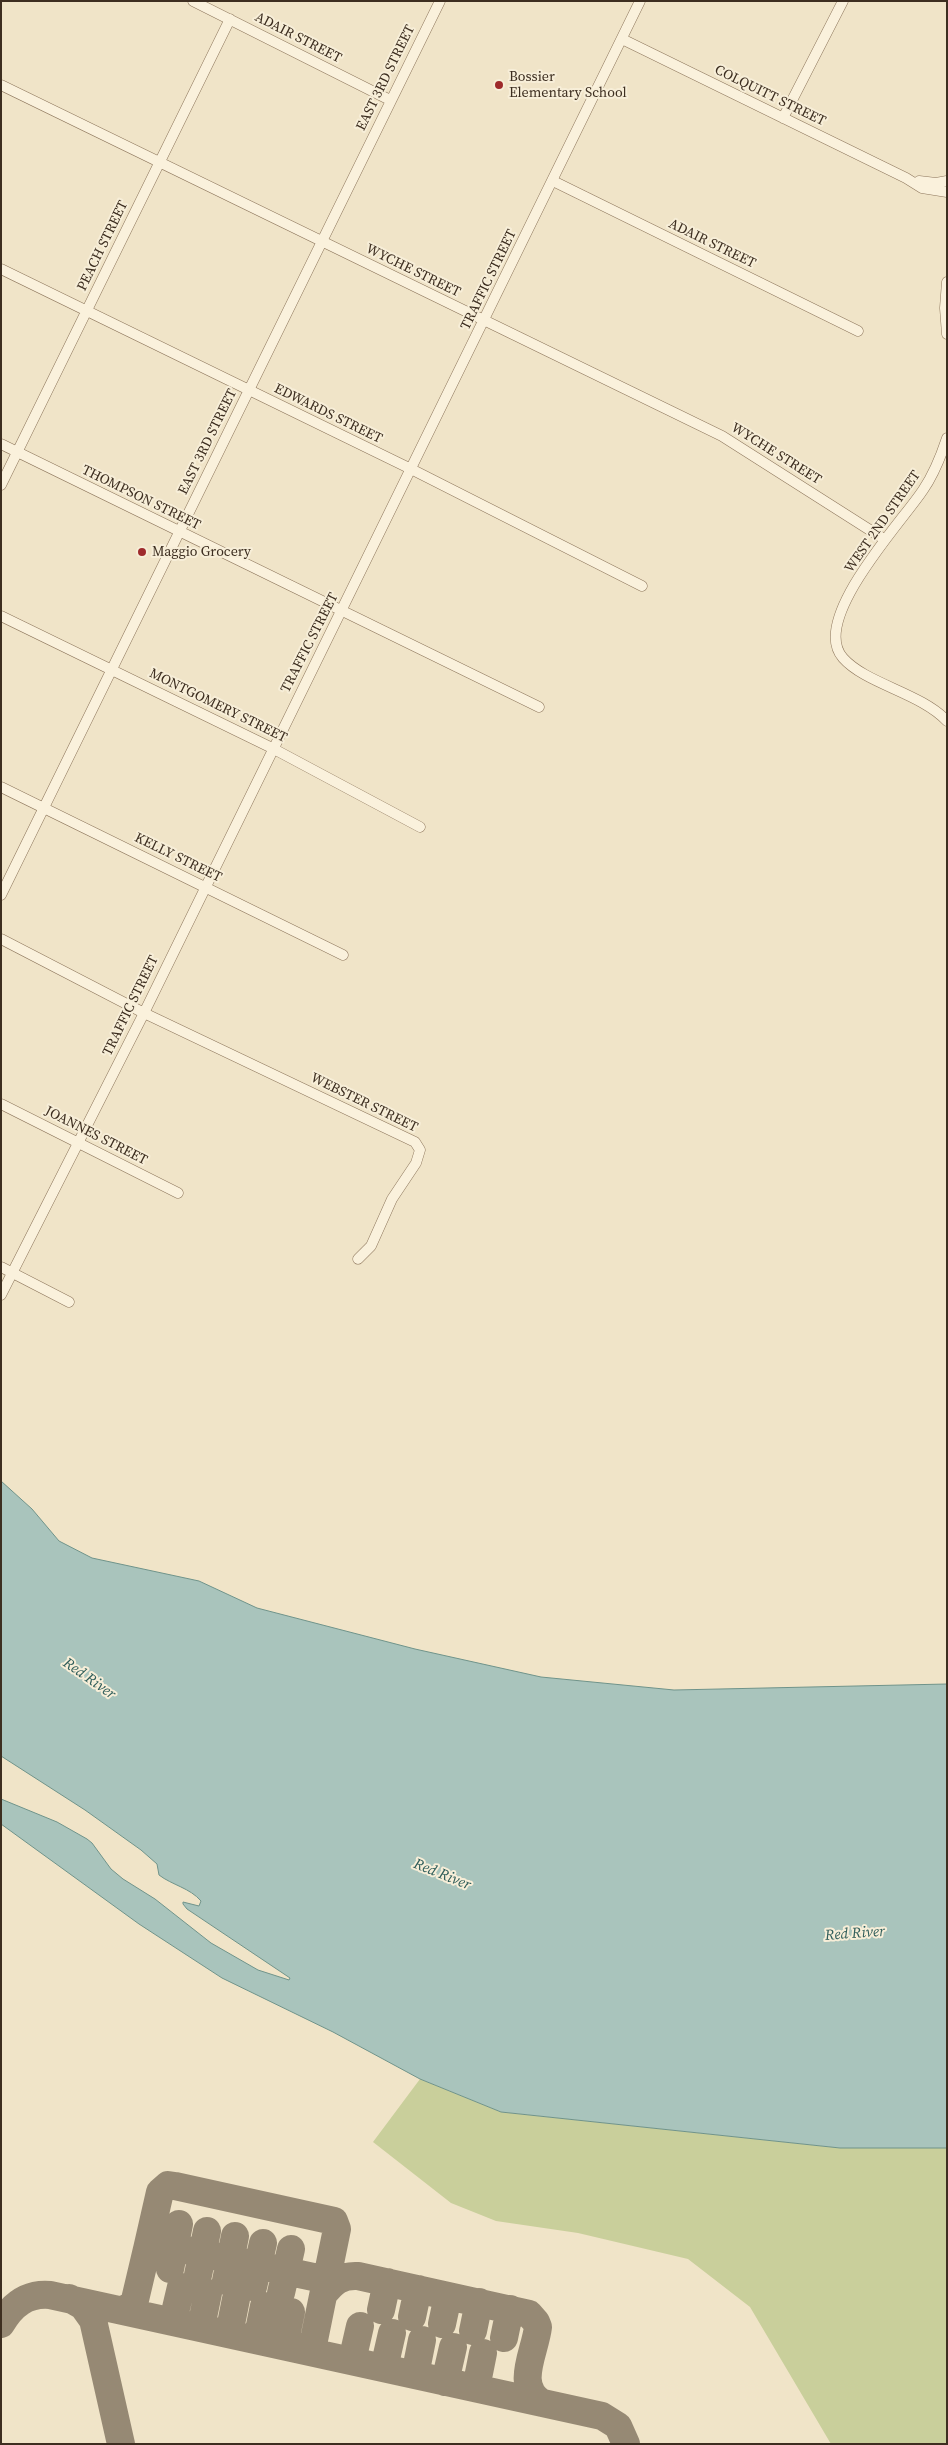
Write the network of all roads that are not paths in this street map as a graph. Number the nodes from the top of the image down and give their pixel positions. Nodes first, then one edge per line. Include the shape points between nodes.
1 (193, 1) edge
2 (440, 1) edge
3 (640, 1) edge
4 (842, 1) edge
5 (230, 20) junction
6 (622, 39) junction
7 (1, 85) edge
8 (390, 100) junction
9 (783, 118) junction
10 (160, 162) junction
11 (906, 178) junction
12 (553, 181) junction
13 (947, 181) edge
14 (947, 192) edge
15 (322, 241) junction
16 (1, 269) edge
17 (947, 282) edge
18 (86, 311) junction
19 (485, 321) junction
20 (858, 331) dead end
21 (947, 334) edge
22 (249, 390) junction
23 (947, 438) edge
24 (1, 444) edge
25 (17, 452) junction
26 (411, 469) junction
27 (1, 485) edge
28 (180, 532) junction
29 (884, 539) junction
30 (642, 586) dead end
31 (342, 610) junction
32 (1, 616) edge
33 (113, 670) junction
34 (539, 707) dead end
35 (947, 720) edge
36 (272, 748) junction
37 (1, 787) edge
38 (45, 808) junction
39 (420, 827) dead end
40 (205, 886) junction
41 (1, 895) edge
42 (1, 939) edge
43 (343, 954) dead end
44 (144, 1013) junction
45 (1, 1104) edge
46 (78, 1143) junction
47 (178, 1193) dead end
48 (358, 1258) dead end
49 (1, 1267) edge
50 (13, 1273) junction
51 (1, 1296) edge
52 (70, 1302) dead end

1 - 5 street, ADAIR STREET
2 - 8 street, EAST 3RD STREET
3 - 6 street, TRAFFIC STREET
4 - 9 street
5 - 8 street, ADAIR STREET
5 - 10 street, PEACH STREET
6 - 9 street, COLQUITT STREET
6 - 12 street, TRAFFIC STREET
7 - 10 street, WYCHE STREET
8 - 15 street, EAST 3RD STREET
9 - 11 street, COLQUITT STREET
10 - 15 street, WYCHE STREET
10 - 18 street, PEACH STREET
11 - 13 street, COLQUITT STREET
11 - 14 street, COLQUITT STREET via 922,188
12 - 19 street, TRAFFIC STREET
12 - 20 street, ADAIR STREET
15 - 19 street, WYCHE STREET
15 - 22 street, EAST 3RD STREET
16 - 18 street, EDWARDS STREET
17 - 21 street
18 - 22 street, EDWARDS STREET
18 - 25 street, PEACH STREET
19 - 26 street, TRAFFIC STREET
19 - 29 street, WYCHE STREET via 722,436
22 - 26 street, EDWARDS STREET
22 - 28 street, EAST 3RD STREET
23 - 29 street, WEST 2ND STREET via 924,489
24 - 25 street, THOMPSON STREET
25 - 27 street, PEACH STREET
25 - 28 street, THOMPSON STREET
26 - 30 street, EDWARDS STREET
26 - 31 street, TRAFFIC STREET
28 - 31 street, THOMPSON STREET
28 - 33 street, EAST 3RD STREET
29 - 35 street, WEST 2ND STREET via 841,612 835,633 837,650 849,663
31 - 34 street, THOMPSON STREET
31 - 36 street, TRAFFIC STREET
32 - 33 street, MONTGOMERY STREET
33 - 36 street, MONTGOMERY STREET
33 - 38 street, EAST 3RD STREET
36 - 39 street, MONTGOMERY STREET
36 - 40 street, TRAFFIC STREET
37 - 38 street, KELLY STREET
38 - 40 street, KELLY STREET
38 - 41 street, EAST 3RD STREET
40 - 43 street, KELLY STREET
40 - 44 street, TRAFFIC STREET
42 - 44 street
44 - 46 street, TRAFFIC STREET
44 - 48 street, WEBSTER STREET via 404,1136 419,1147 420,1156 392,1198 371,1246
45 - 46 street, JOANNES STREET
46 - 47 street, JOANNES STREET
46 - 50 street, TRAFFIC STREET
49 - 50 street
50 - 51 street, TRAFFIC STREET
50 - 52 street

